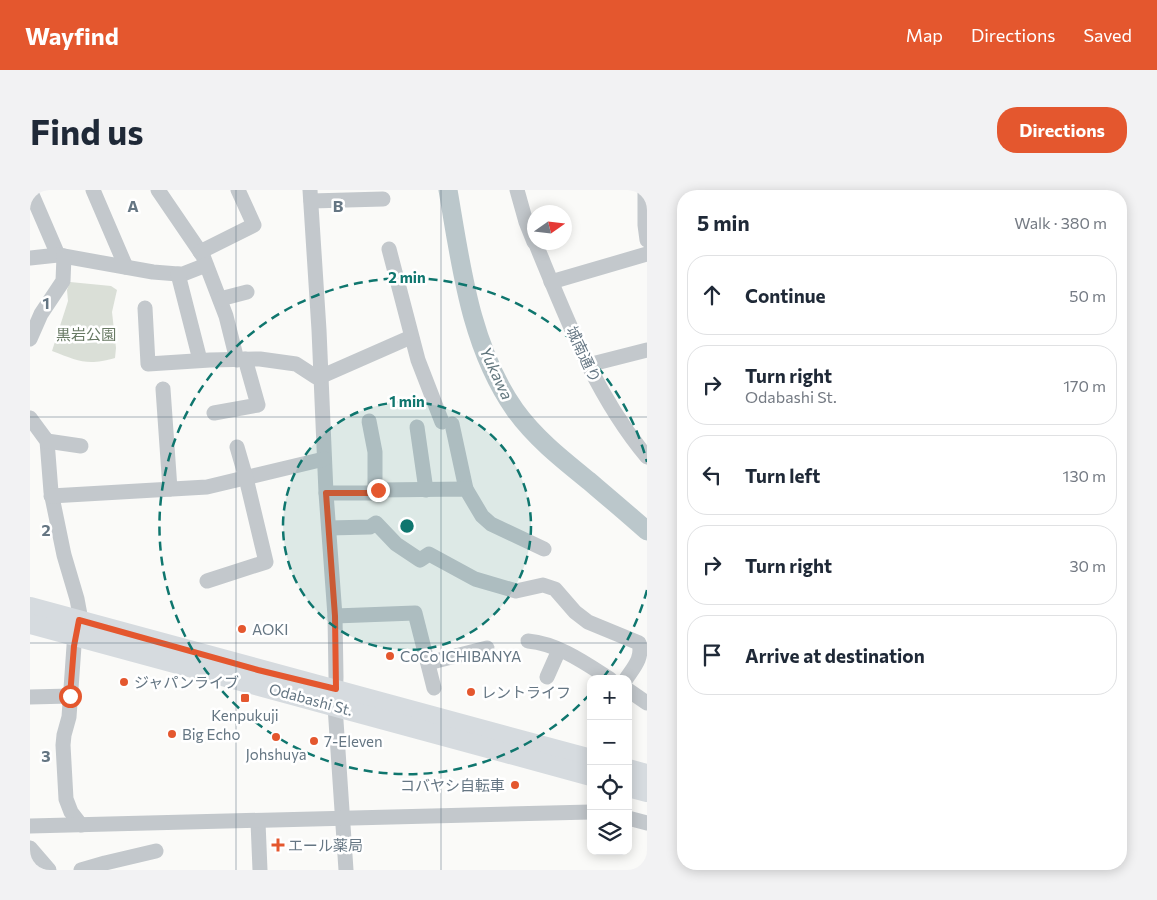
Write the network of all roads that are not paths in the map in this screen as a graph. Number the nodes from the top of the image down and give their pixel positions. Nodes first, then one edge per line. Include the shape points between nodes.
1 (30, 190) edge
2 (93, 190) edge
3 (158, 190) edge
4 (238, 190) edge
5 (517, 190) edge
6 (645, 190) edge
7 (311, 195) edge
8 (383, 199) dead end
9 (527, 224) edge
10 (647, 240) edge
11 (389, 249) dead end
12 (538, 250) edge
13 (647, 254) edge
14 (61, 256) junction
15 (30, 258) edge
16 (203, 258) junction
17 (126, 267) junction
18 (178, 274) junction
19 (551, 282) junction
20 (247, 292) dead end
21 (220, 299) junction
22 (144, 308) dead end
23 (411, 337) junction
24 (30, 339) edge
25 (647, 350) edge
26 (200, 360) junction
27 (241, 360) junction
28 (588, 365) junction
29 (320, 377) junction
30 (163, 389) dead end
31 (214, 412) dead end
32 (30, 418) edge
33 (370, 420) dead end
34 (417, 427) dead end
35 (47, 441) junction
36 (81, 446) dead end
37 (238, 447) dead end
38 (647, 457) edge
39 (324, 459) junction
40 (246, 478) junction
41 (466, 488) junction
42 (170, 489) junction
43 (426, 490) junction
44 (375, 491) junction
45 (326, 493) junction
46 (52, 496) junction
47 (329, 528) junction
48 (544, 549) dead end
49 (207, 581) dead end
50 (30, 607) edge
51 (335, 616) junction
52 (30, 624) edge
53 (78, 628) junction
54 (528, 641) dead end
55 (487, 648) dead end
56 (559, 650) junction
57 (428, 663) junction
58 (604, 675) edge
59 (629, 675) edge
60 (547, 677) dead end
61 (434, 688) dead end
62 (632, 693) edge
63 (70, 696) junction
64 (30, 697) edge
65 (336, 697) junction
66 (647, 703) edge
67 (587, 758) edge
68 (632, 770) edge
69 (647, 774) edge
70 (587, 775) edge
71 (632, 788) edge
72 (647, 792) edge
73 (587, 812) edge
74 (343, 818) junction
75 (632, 819) edge
76 (258, 822) junction
77 (647, 823) edge
78 (81, 825) junction
79 (30, 826) edge
80 (30, 848) edge
81 (156, 852) dead end
82 (49, 870) edge
83 (82, 870) edge
84 (260, 870) edge
85 (346, 870) edge

1 - 14 street
2 - 17 street
3 - 16 street
4 - 16 street via 254,225
5 - 9 street, 城南通り
6 - 10 street
7 - 8 street
7 - 29 street
11 - 23 street
12 - 19 street, 城南通り
13 - 19 street
14 - 15 street
14 - 17 street
14 - 24 street via 63,281 41,314
16 - 18 street via 183,274
16 - 21 street
17 - 18 street
18 - 26 street
19 - 28 street, 城南通り
20 - 21 street
21 - 27 street
22 - 26 street via 148,364
23 - 29 street
23 - 41 street via 429,392 447,423
25 - 28 street
26 - 27 street
27 - 29 street via 296,364
27 - 31 street via 258,405
28 - 38 street, 城南通り via 629,436
29 - 39 street
30 - 42 street
32 - 35 street
33 - 44 street via 375,452
34 - 43 street
35 - 36 street
35 - 46 street
37 - 40 street
39 - 40 street
39 - 45 street
40 - 42 street via 207,487
40 - 49 street via 266,562
41 - 43 street
41 - 48 street via 482,516 491,524
42 - 46 street
43 - 44 street
44 - 45 street
45 - 47 street
46 - 53 street via 77,599
47 - 51 street
47 - 59 street via 376,524 396,544 420,560 429,554 475,579 516,591 543,585 555,589 588,622 639,643 640,659
50 - 53 main road, Odabashi St.
51 - 57 street via 415,613
51 - 65 street
52 - 53 main road, Odabashi St.
53 - 63 street
53 - 65 main road, Odabashi St.
54 - 56 street
55 - 57 street
56 - 58 street
56 - 60 street
57 - 61 street
62 - 66 street
63 - 64 street
63 - 78 street via 63,745 66,799
65 - 67 main road, Odabashi St.
65 - 70 main road, Odabashi St.
65 - 74 street
68 - 69 main road
71 - 72 main road
73 - 74 street
74 - 76 street
74 - 85 street
75 - 77 street
76 - 78 street
76 - 84 street
78 - 79 street
80 - 82 street
81 - 83 street

